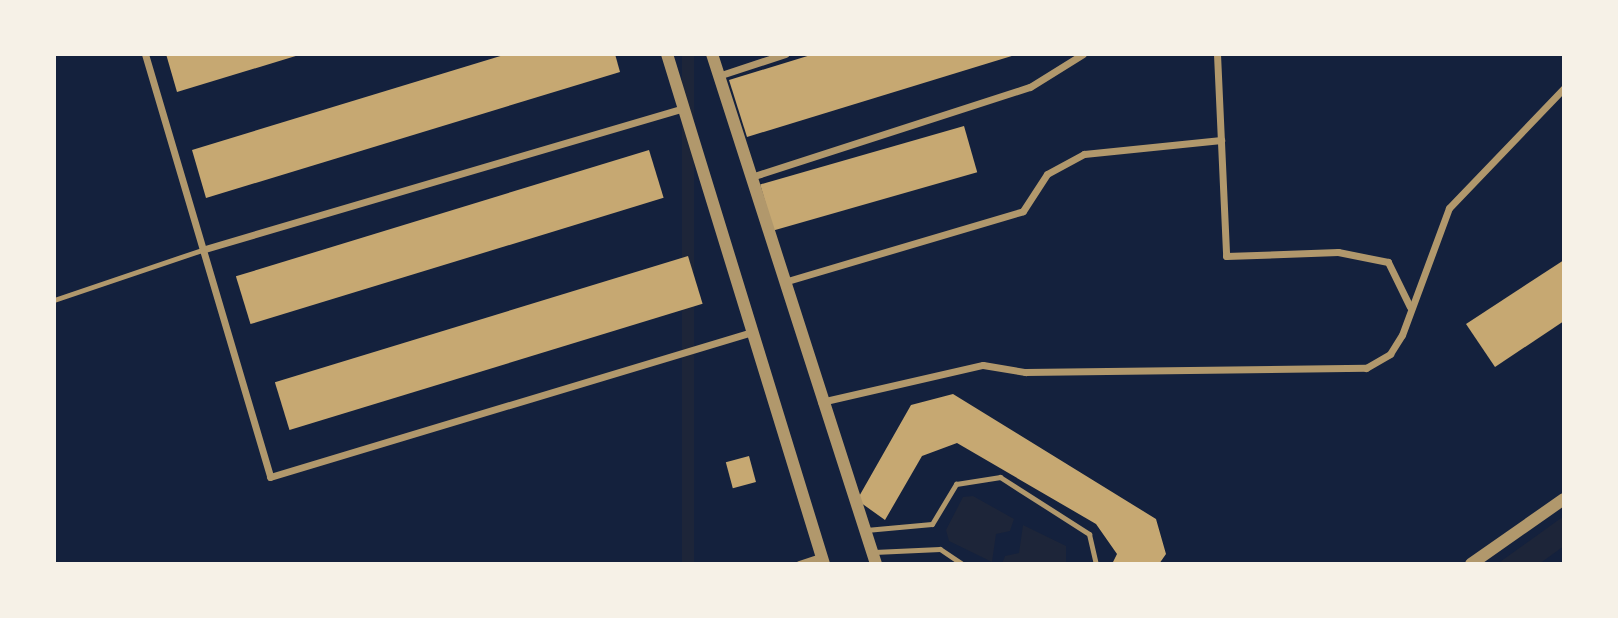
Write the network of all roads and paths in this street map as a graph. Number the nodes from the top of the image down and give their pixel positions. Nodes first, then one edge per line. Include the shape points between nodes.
1 (145, 54) edge
2 (667, 54) edge
3 (712, 54) edge
4 (785, 54) edge
5 (1083, 54) edge
6 (1217, 54) edge
7 (719, 76) junction
8 (1564, 88) edge
9 (684, 108) junction
10 (1221, 140) junction
11 (750, 177) junction
12 (205, 249) junction
13 (783, 282) junction
14 (54, 300) edge
15 (1410, 307) junction
16 (752, 332) junction
17 (821, 402) junction
18 (1564, 499) edge
19 (861, 531) junction
20 (873, 558) edge
21 (822, 560) edge
22 (799, 564) edge
23 (962, 564) edge
24 (1096, 564) edge
25 (1471, 564) edge

1 - 12 street
2 - 9 street
3 - 7 street
4 - 7 street
5 - 11 street via 1030,88
6 - 10 street
7 - 11 street
8 - 15 street via 1449,208
9 - 12 street
9 - 16 street
10 - 13 street via 1084,154 1047,174 1023,211
10 - 15 street via 1226,256 1338,252 1388,262
11 - 13 street
12 - 14 lane
12 - 16 street via 270,477
13 - 17 street
15 - 17 street via 1390,354 1366,368 1026,372 983,365
16 - 21 street
17 - 19 street
18 - 25 street
19 - 20 street
19 - 24 lane via 932,524 956,484 1000,477 1089,534
20 - 23 lane via 940,549
21 - 22 street

